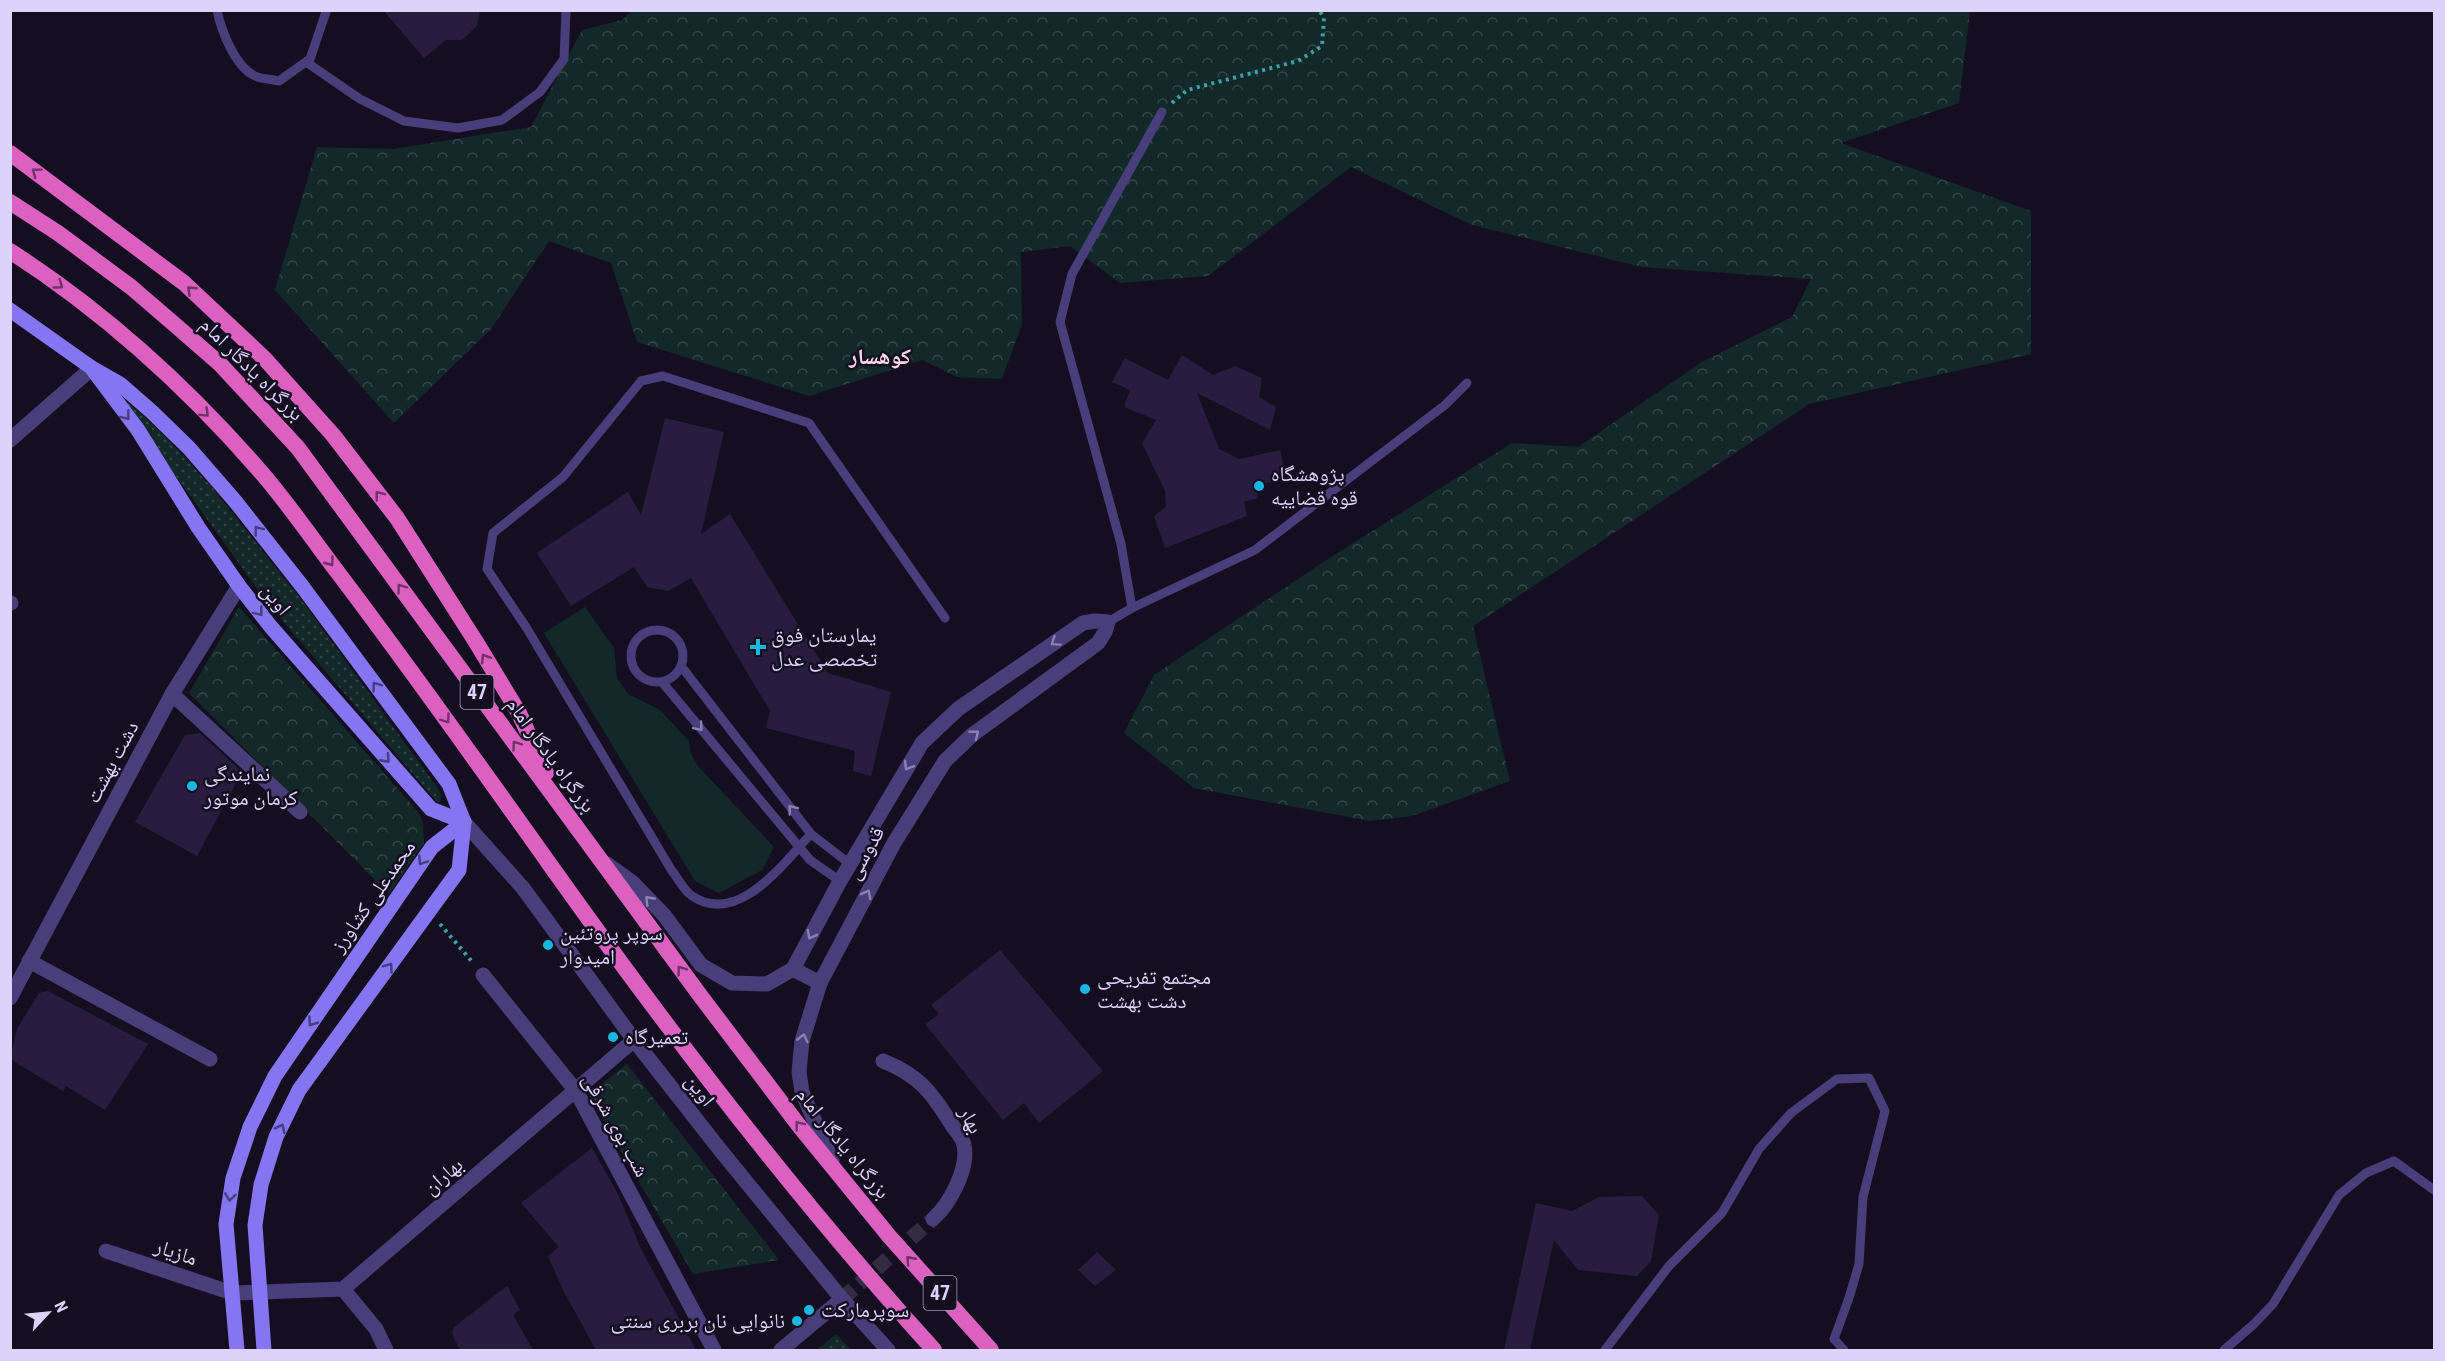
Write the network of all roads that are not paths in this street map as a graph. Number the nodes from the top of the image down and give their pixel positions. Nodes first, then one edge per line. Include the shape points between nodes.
1 (218, 10) edge
2 (325, 10) edge
3 (566, 10) edge
4 (306, 62) junction
5 (1162, 112) road end
6 (10, 153) edge
7 (10, 202) edge
8 (10, 251) edge
9 (10, 310) edge
10 (92, 368) junction
11 (1467, 383) dead end
12 (10, 440) edge
13 (239, 586) junction
14 (1132, 608) junction
15 (945, 618) dead end
16 (1108, 622) junction
17 (681, 666) junction
18 (662, 682) junction
19 (172, 694) junction
20 (560, 804) junction
21 (300, 812) dead end
22 (464, 822) junction
23 (811, 834) junction
24 (799, 847) junction
25 (599, 859) junction
26 (850, 864) junction
27 (840, 881) junction
28 (29, 961) junction
29 (793, 969) junction
30 (483, 975) road end
31 (820, 983) junction
32 (10, 998) edge
33 (634, 1040) junction
34 (210, 1059) dead end
35 (883, 1061) dead end
36 (576, 1091) junction
37 (837, 1173) junction
38 (2434, 1190) edge
39 (933, 1219) tunnel mouth
40 (105, 1251) dead end
41 (343, 1289) junction
42 (260, 1291) junction
43 (232, 1293) junction
44 (842, 1299) junction
45 (237, 1350) edge
46 (264, 1350) edge
47 (386, 1350) edge
48 (714, 1350) edge
49 (781, 1350) edge
50 (888, 1350) edge
51 (934, 1350) edge
52 (991, 1350) edge
53 (1605, 1350) edge
54 (1844, 1350) edge
55 (2224, 1350) edge

1 - 4 lane via 220,26 233,54 254,75 279,81
2 - 4 lane
3 - 4 lane via 564,59 540,92 502,120 458,128 404,121 360,99
5 - 14 lane via 1072,274 1060,322 1121,544
20 -> 6 highway via 519,713 482,652 397,518 333,435 265,359 184,283
20 -> 7 highway, بزرگراه یادگار امام / 47 via 298,448 220,364 131,287
8 -> 51 highway, 47 via 100,317 203,410 263,474 380,627 665,1024 848,1254
9 - 10 main road, اوین
10 - 12 street
10 -> 13 main road, اوین via 138,430
22 -> 10 main road, اوین via 449,784 235,501 152,412 120,384
11 - 14 lane via 1445,405 1255,550
13 - 19 street, دشت بهشت
13 -> 22 main road, اوین via 431,809
14 - 16 lane
15 - 24 lane via 809,423 663,376 641,381 563,477 493,533 487,569 691,896 726,904 751,893 776,875
16 -> 26 street via 1083,623 958,709 922,743
31 -> 16 street, قدوسی via 894,843 945,761 972,735 1098,643
17 - 18 lane
17 - 18 lane via 682,650 672,635 655,630 639,637 631,652 634,668 646,680
23 -> 17 lane
18 -> 24 lane
19 - 21 street
19 - 28 street, دشت بهشت
20 - 25 highway, بزرگراه یادگار امام / 47
22 - 33 street, اوین via 523,888
42 -> 22 main road via 255,1225 261,1185 276,1137 299,1090 459,870
22 -> 43 main road, محمدعلی کشاورز via 432,847 274,1076 250,1127 233,1178 226,1224
23 - 24 lane
23 - 26 lane
24 - 27 lane via 810,861
29 -> 25 street via 767,984 732,983 701,965 664,915 632,882
37 -> 25 highway, بزرگراه یادگار امام / 47
26 - 27 street
27 -> 29 street
28 - 32 street, دشت بهشت
28 - 34 street
29 - 31 street
30 - 36 street, شب بوی شرقی
37 -> 31 street, قدوسی via 802,1092 799,1071 802,1041
33 - 36 street, بهاران
33 - 44 street, اوین
35 - 39 street, بهار via 904,1070 934,1096 964,1144 963,1173
36 - 41 street, بهاران
36 - 48 street, شب بوی شرقی
52 -> 37 highway, بزرگراه یادگار امام / 47
38 - 55 lane via 2394,1161 2366,1173 2339,1195 2273,1304
40 - 43 street, مازیار
41 - 42 street
41 - 47 street via 376,1329
42 - 43 street
42 - 46 main road
43 - 45 main road, محمدعلی کشاورز
44 - 49 street
44 - 50 street, اوین
53 - 54 lane via 1669,1266 1722,1214 1759,1149 1791,1113 1837,1079 1869,1078 1885,1111 1863,1197 1859,1264 1834,1339

